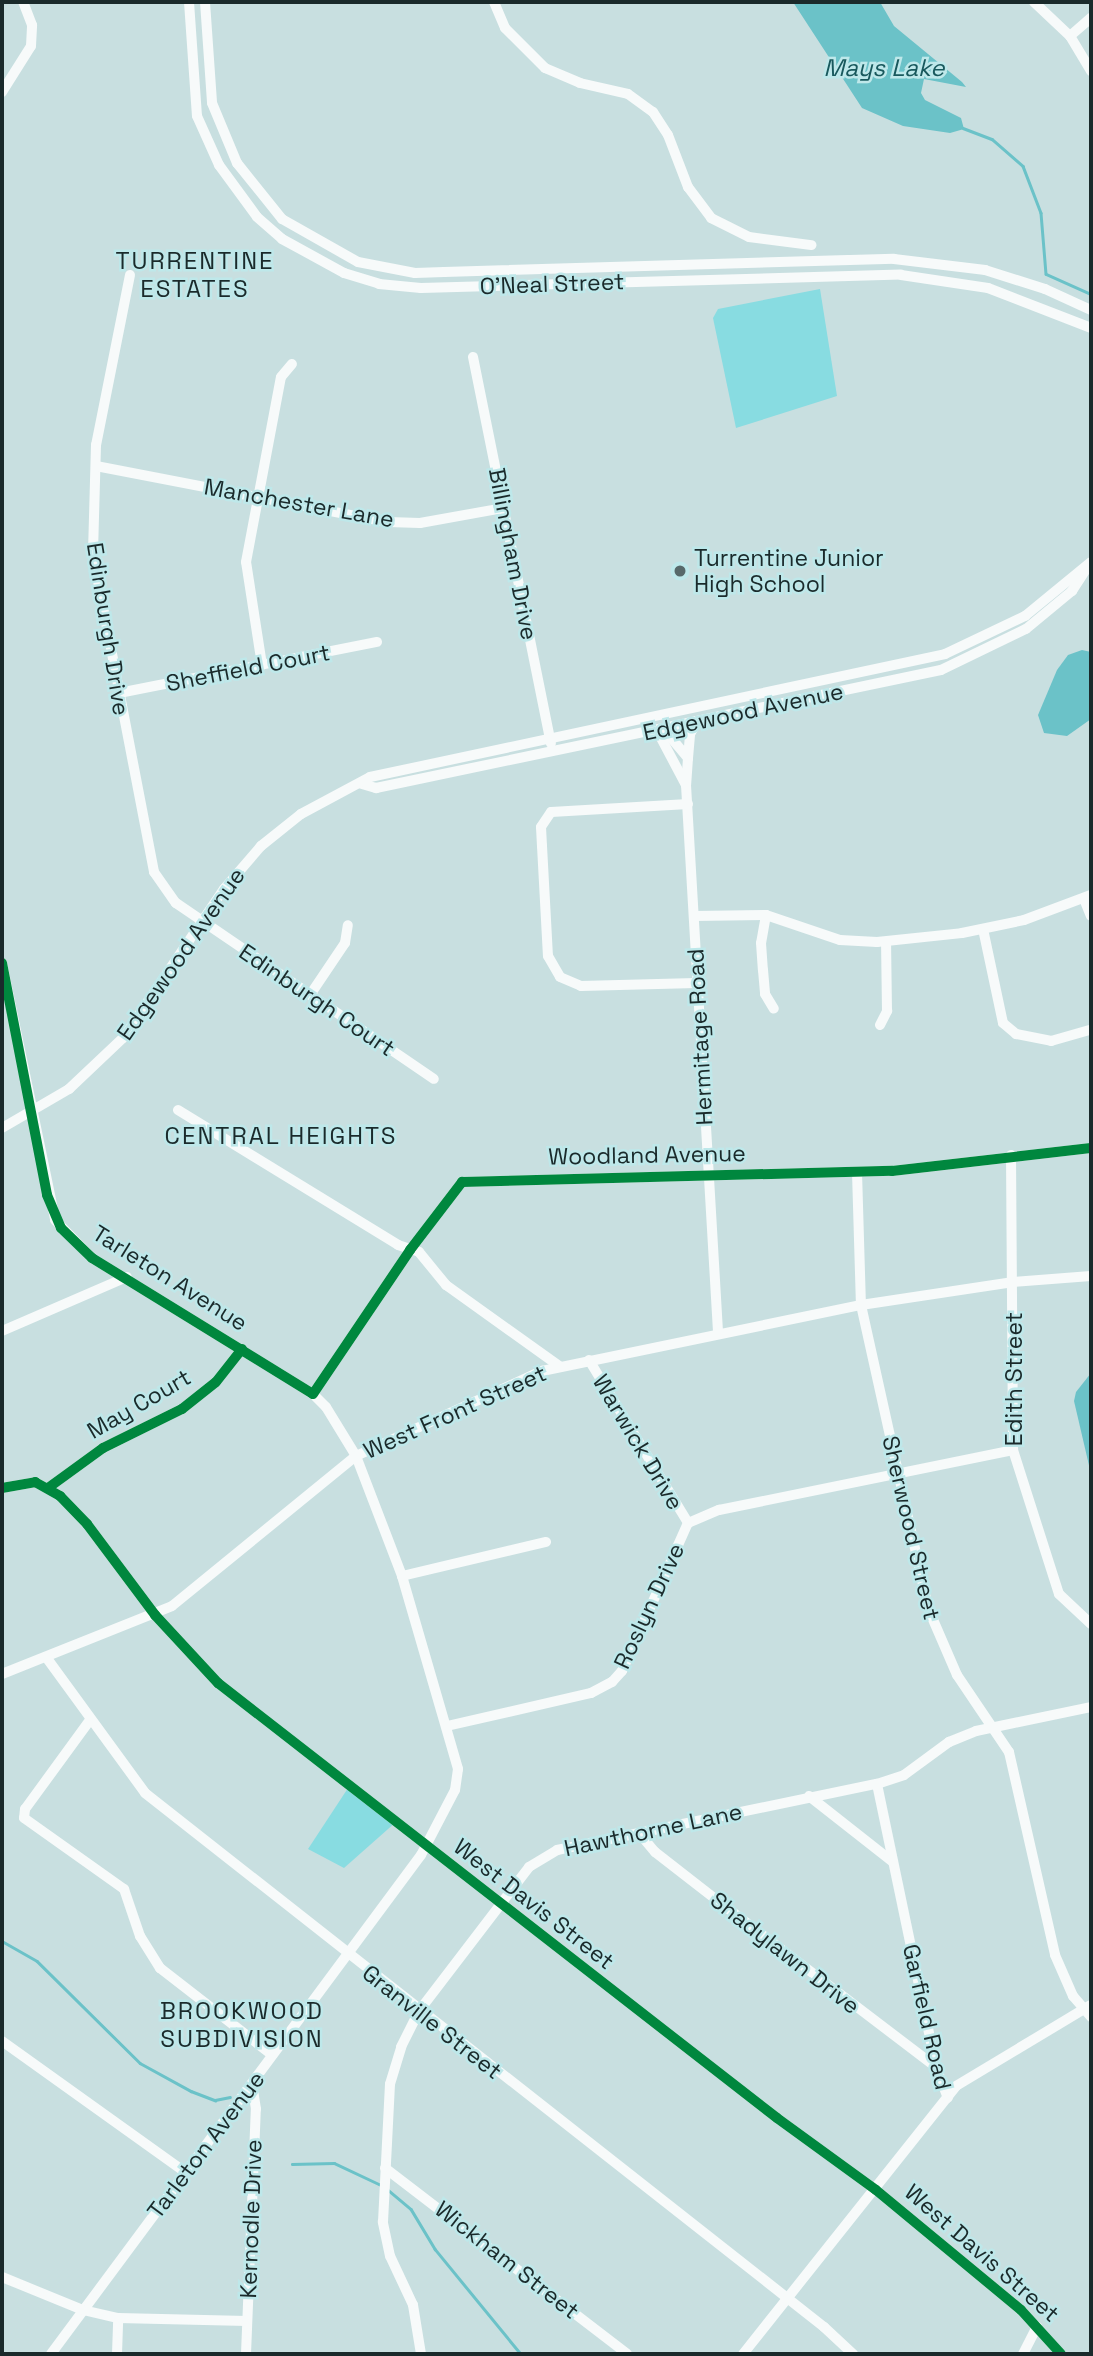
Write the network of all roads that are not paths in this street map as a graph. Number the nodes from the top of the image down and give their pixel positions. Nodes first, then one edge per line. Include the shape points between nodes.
1 (23, 2) edge
2 (189, 2) edge
3 (205, 2) edge
4 (494, 2) edge
5 (1034, 2) edge
6 (1091, 18) edge
7 (1070, 36) junction
8 (1091, 71) edge
9 (2, 92) edge
10 (811, 245) dead end
11 (130, 275) dead end
12 (1091, 310) edge
13 (1091, 328) edge
14 (473, 357) dead end
15 (292, 364) dead end
16 (96, 466) junction
17 (255, 496) junction
18 (503, 508) junction
19 (1091, 563) edge
20 (377, 642) dead end
21 (968, 646) junction
22 (969, 659) junction
23 (262, 665) junction
24 (119, 693) junction
25 (643, 720) junction
26 (697, 722) junction
27 (648, 731) junction
28 (550, 738) junction
29 (661, 738) junction
30 (552, 751) junction
31 (688, 758) junction
32 (362, 784) junction
33 (685, 785) junction
34 (688, 804) junction
35 (1088, 897) edge
36 (766, 915) junction
37 (694, 916) junction
38 (1091, 916) edge
39 (201, 921) junction
40 (348, 925) dead end
41 (983, 929) junction
42 (886, 942) junction
43 (2, 963) edge
44 (696, 983) junction
45 (310, 995) junction
46 (774, 1009) dead end
47 (880, 1025) dead end
48 (1089, 1030) dead end
49 (433, 1079) dead end
50 (178, 1110) dead end
51 (31, 1114) junction
52 (2, 1128) edge
53 (1091, 1148) edge
54 (1011, 1155) junction
55 (858, 1172) junction
56 (708, 1175) junction
57 (410, 1250) junction
58 (1091, 1276) edge
59 (127, 1277) junction
60 (1013, 1282) junction
61 (861, 1305) junction
62 (2, 1331) edge
63 (718, 1332) junction
64 (242, 1349) junction
65 (589, 1360) junction
66 (559, 1366) junction
67 (313, 1394) junction
68 (1013, 1450) junction
69 (356, 1456) junction
70 (898, 1474) junction
71 (3, 1485) edge
72 (48, 1488) junction
73 (688, 1523) junction
74 (546, 1542) dead end
75 (402, 1576) junction
76 (1091, 1607) edge
77 (1079, 1612) junction
78 (155, 1615) junction
79 (1091, 1624) edge
80 (46, 1657) junction
81 (2, 1674) edge
82 (1091, 1707) edge
83 (90, 1720) junction
84 (447, 1726) junction
85 (995, 1726) junction
86 (877, 1784) junction
87 (809, 1796) junction
88 (639, 1833) junction
89 (424, 1846) junction
90 (893, 1862) junction
91 (499, 1902) junction
92 (348, 1956) junction
93 (419, 2011) junction
94 (1088, 2011) edge
95 (2, 2041) edge
96 (272, 2055) junction
97 (936, 2067) junction
98 (251, 2084) junction
99 (948, 2098) junction
100 (385, 2168) junction
101 (185, 2172) junction
102 (876, 2190) junction
103 (2, 2277) edge
104 (788, 2299) junction
105 (83, 2310) junction
106 (118, 2318) junction
107 (247, 2321) junction
108 (1037, 2326) junction
109 (51, 2354) edge
110 (117, 2354) edge
111 (246, 2354) edge
112 (421, 2354) edge
113 (627, 2354) edge
114 (743, 2354) edge
115 (853, 2354) edge
116 (1023, 2354) edge
117 (1061, 2354) edge

1 - 9 street via 32,25 31,47
2 - 13 street, O'Neal Street via 197,116 219,166 236,193 274,232 344,273 379,284 421,288 901,275 988,288
3 - 12 street, O'Neal Street via 212,103 237,163 282,219 358,262 444,272 905,259 996,273
4 - 10 street via 505,28 545,68 580,83 628,94 653,112 668,135 688,187 711,218 749,237
5 - 7 street
6 - 7 street
7 - 8 street
11 - 16 street, Edinburgh Drive
14 - 18 street, Billingham Drive
15 - 17 street via 281,377
16 - 17 street, Manchester Lane
16 - 24 street, Edinburgh Drive via 93,555
17 - 18 street, Manchester Lane via 355,516 421,523
17 - 23 street via 246,583
18 - 28 street, Billingham Drive
19 - 21 street, Edgewood Avenue via 1025,616
19 - 22 street, Edgewood Avenue via 1072,591 1048,612
20 - 23 street, Sheffield Court
21 - 22 street
21 - 25 street, Edgewood Avenue via 846,678
22 - 26 street, Edgewood Avenue via 875,685
23 - 24 street, Sheffield Court
24 - 39 street, Edinburgh Drive via 154,872 176,904
25 - 27 street
25 - 28 street, Edgewood Avenue
26 - 27 street, Edgewood Avenue
26 - 31 street, Hermitage Road via 690,734
27 - 29 street
27 - 30 street, Edgewood Avenue
28 - 30 street, Billingham Drive
28 - 32 street, Edgewood Avenue via 370,776
29 - 31 street via 673,738
29 - 33 street, Hermitage Road
30 - 32 street, Edgewood Avenue via 376,788
31 - 33 street, Hermitage Road
32 - 39 street, Edgewood Avenue via 284,827 244,864
33 - 34 street, Hermitage Road
34 - 37 street, Hermitage Road
34 - 44 street via 551,812 541,828 542,858 548,956 559,977 581,986
35 - 38 street
35 - 41 street
36 - 37 street
36 - 42 street via 840,940
36 - 46 street via 763,970 765,993
37 - 44 street, Hermitage Road
39 - 45 street, Edinburgh Court
39 - 51 street, Edgewood Avenue via 123,1038 93,1070
40 - 45 street via 345,943
41 - 42 street
41 - 48 street via 1003,1023 1016,1034 1051,1041
42 - 47 street via 887,1011
43 - 51 street, Tarleton Avenue
44 - 56 street, Hermitage Road
45 - 49 street, Edinburgh Court
50 - 57 street, Warwick Drive
51 - 52 street, Edgewood Avenue
51 - 59 street, Tarleton Avenue via 55,1220 92,1258
53 - 54 street, Woodland Avenue
54 - 55 street, Woodland Avenue
54 - 60 street, Edith Street
55 - 56 street, Woodland Avenue
55 - 61 street, Sherwood Street
56 - 57 street, Woodland Avenue via 470,1180 455,1186
56 - 63 street, Hermitage Road
57 - 66 street, Warwick Drive via 419,1252 446,1285
57 - 67 street, Woodland Avenue
58 - 60 street, West Front Street
59 - 62 street
59 - 64 street, Tarleton Avenue
60 - 61 street, West Front Street
60 - 68 street, Edith Street
61 - 63 street, West Front Street
61 - 70 street, Sherwood Street
63 - 65 street, West Front Street
64 - 67 street, Tarleton Avenue
64 - 72 street, May Court via 216,1382 182,1409 103,1448
65 - 66 street, West Front Street
65 - 73 street, Warwick Drive
66 - 69 street, West Front Street
67 - 69 street, Tarleton Avenue
68 - 70 street, Roslyn Drive
68 - 77 street, Edith Street via 1059,1594
69 - 75 street, Tarleton Avenue
69 - 78 street, West Front Street via 182,1599
70 - 73 street, Roslyn Drive via 719,1510
70 - 85 street, Sherwood Street via 935,1631 957,1675
71 - 72 street via 35,1482
72 - 78 street, West Davis Street via 87,1524
73 - 84 street, Roslyn Drive via 622,1671 612,1682 591,1693
74 - 75 street
75 - 84 street, Tarleton Avenue
76 - 77 street
77 - 79 street, Edith Street
78 - 80 street, West Front Street
78 - 89 street, West Davis Street via 226,1690
80 - 81 street, West Front Street
80 - 83 street, Granville Street
82 - 85 street, Hawthorne Lane
83 - 92 street, Granville Street via 145,1793
83 - 96 street via 25,1810 24,1818 124,1889 140,1936 160,1968
84 - 89 street, Tarleton Avenue via 458,1780
85 - 86 street, Hawthorne Lane via 949,1742 904,1774
85 - 94 street, Sherwood Street via 1016,1772 1055,1955
86 - 87 street, Hawthorne Lane
86 - 90 street, Garfield Road
87 - 88 street, Hawthorne Lane
87 - 90 street
88 - 91 street, Hawthorne Lane via 545,1854
88 - 97 street, Shadylawn Drive via 655,1852
89 - 91 street, West Davis Street
89 - 92 street, Tarleton Avenue
90 - 97 street, Garfield Road
91 - 93 street, Hawthorne Lane
91 - 102 street, West Davis Street
92 - 93 street, Granville Street
92 - 96 street, Tarleton Avenue
93 - 100 street, Hawthorne Lane via 390,2084
93 - 104 street, Granville Street
94 - 99 street via 976,2071
95 - 101 street
96 - 98 street, Tarleton Avenue
97 - 99 street, Garfield Road
98 - 101 street, Tarleton Avenue
98 - 107 street, Kernodle Drive via 256,2109
99 - 102 street, Garfield Road
100 - 112 street, Hawthorne Lane via 385,2235 413,2305
100 - 113 street, Wickham Street
101 - 105 street, Tarleton Avenue
102 - 104 street, Garfield Road
102 - 108 street, West Davis Street
103 - 105 street
104 - 114 street, Garfield Road
104 - 115 street, Granville Street
105 - 106 street
105 - 109 street, Tarleton Avenue
106 - 107 street
106 - 110 street
107 - 111 street, Kernodle Drive
108 - 116 street
108 - 117 street, West Davis Street

